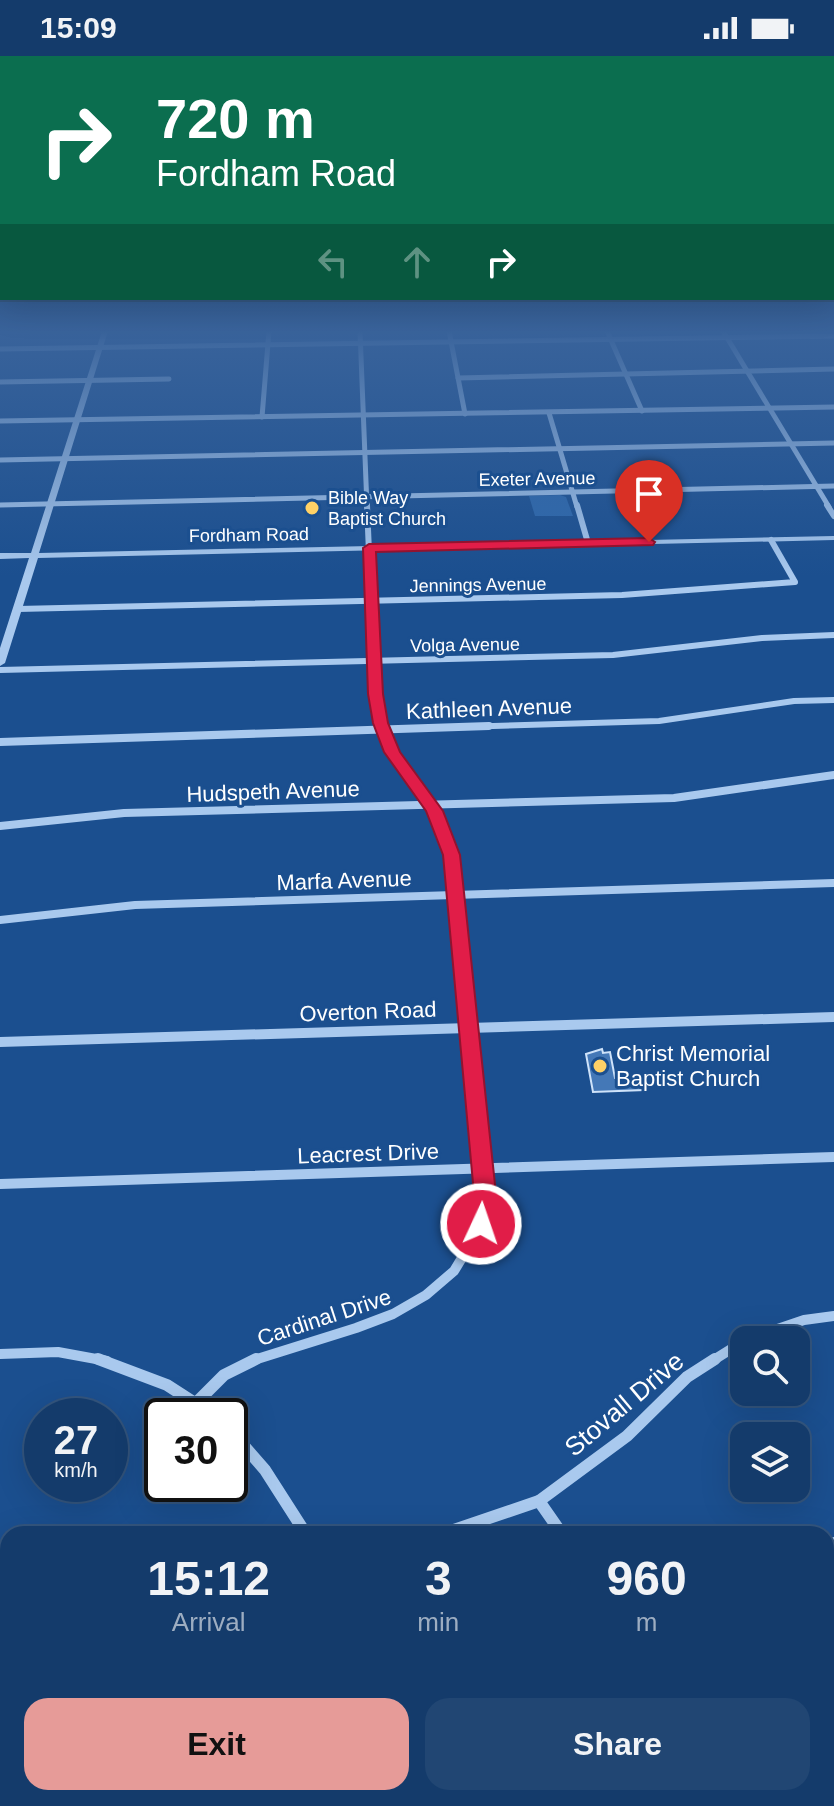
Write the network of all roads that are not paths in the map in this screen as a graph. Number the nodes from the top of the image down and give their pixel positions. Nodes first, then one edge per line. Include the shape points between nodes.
1 (78, 413) edge
2 (262, 413) edge
3 (364, 413) edge
4 (549, 413) junction
5 (564, 413) edge
6 (772, 413) edge
7 (465, 414) joint
8 (364, 416) junction
9 (262, 417) junction
10 (76, 419) junction
11 (0, 421) edge
12 (834, 443) edge
13 (790, 444) junction
14 (559, 449) junction
15 (365, 452) junction
16 (63, 459) junction
17 (0, 460) edge
18 (834, 486) edge
19 (816, 487) junction
20 (572, 492) junction
21 (367, 496) junction
22 (49, 504) junction
23 (0, 505) edge
24 (834, 516) edge
25 (834, 538) edge
26 (771, 540) junction
27 (588, 543) junction
28 (369, 548) junction
29 (34, 555) junction
30 (0, 556) edge
31 (372, 602) junction
32 (18, 609) junction
33 (834, 635) edge
34 (374, 661) junction
35 (0, 663) edge
36 (0, 670) edge
37 (834, 700) edge
38 (382, 729) junction
39 (0, 742) edge
40 (834, 775) edge
41 (430, 804) junction
42 (0, 826) edge
43 (834, 883) edge
44 (456, 894) junction
45 (0, 920) edge
46 (834, 1017) edge
47 (469, 1028) junction
48 (0, 1042) edge
49 (834, 1157) edge
50 (482, 1170) junction
51 (0, 1184) edge
52 (834, 1316) edge
53 (786, 1326) edge
54 (730, 1350) edge
55 (0, 1354) edge
56 (191, 1398) edge
57 (201, 1398) edge
58 (248, 1451) edge
59 (539, 1501) junction
60 (301, 1526) edge
61 (466, 1526) edge
62 (556, 1526) edge

1 - 10 street
2 - 9 street
3 - 8 street, Cardinal Drive
4 - 5 street
4 - 7 street
4 - 14 street
6 - 13 street
7 - 8 street
8 - 9 street
8 - 15 street, Cardinal Drive
9 - 10 street
10 - 11 street
10 - 16 street
12 - 13 street
13 - 14 street
13 - 19 street
14 - 15 street
14 - 20 street
15 - 16 street
15 - 21 street, Cardinal Drive
16 - 17 street
16 - 22 street
18 - 19 street, Exeter Avenue
19 - 20 street, Exeter Avenue
19 - 24 street
20 - 21 street, Exeter Avenue
20 - 27 street
21 - 22 street, Exeter Avenue
21 - 28 street, Cardinal Drive
22 - 23 street, Exeter Avenue
22 - 29 street
25 - 26 street, Fordham Road
26 - 27 street, Fordham Road
26 - 31 street, Jennings Avenue via 795,582 622,595
27 - 28 street, Fordham Road
28 - 29 street, Fordham Road
28 - 31 street, Cardinal Drive
29 - 30 street, Fordham Road
29 - 32 street
31 - 32 street, Jennings Avenue
31 - 34 street, Cardinal Drive
32 - 35 street
33 - 34 street, Volga Avenue via 635,654
34 - 36 street, Volga Avenue
34 - 38 street, Cardinal Drive
37 - 38 street, Kathleen Avenue via 659,721
38 - 39 street, Kathleen Avenue
38 - 41 street, Cardinal Drive via 400,765
40 - 41 street, Hudspeth Avenue via 674,798
41 - 42 street, Hudspeth Avenue via 124,813
41 - 44 street, Cardinal Drive via 450,847
43 - 44 street, Marfa Avenue
44 - 45 street, Marfa Avenue via 135,905
44 - 47 street, Cardinal Drive
46 - 47 street, Overton Road
47 - 48 street, Overton Road
47 - 50 street, Cardinal Drive
49 - 50 street, Leacrest Drive
50 - 51 street, Leacrest Drive
50 - 57 street, Cardinal Drive via 481,1224 453,1272 431,1293 402,1312 363,1327 240,1365
52 - 53 street, Stovall Drive
54 - 59 street, Stovall Drive via 687,1377 627,1436
55 - 56 street via 50,1351 116,1363 160,1379
58 - 60 street
59 - 61 street, Stovall Drive
59 - 62 street

